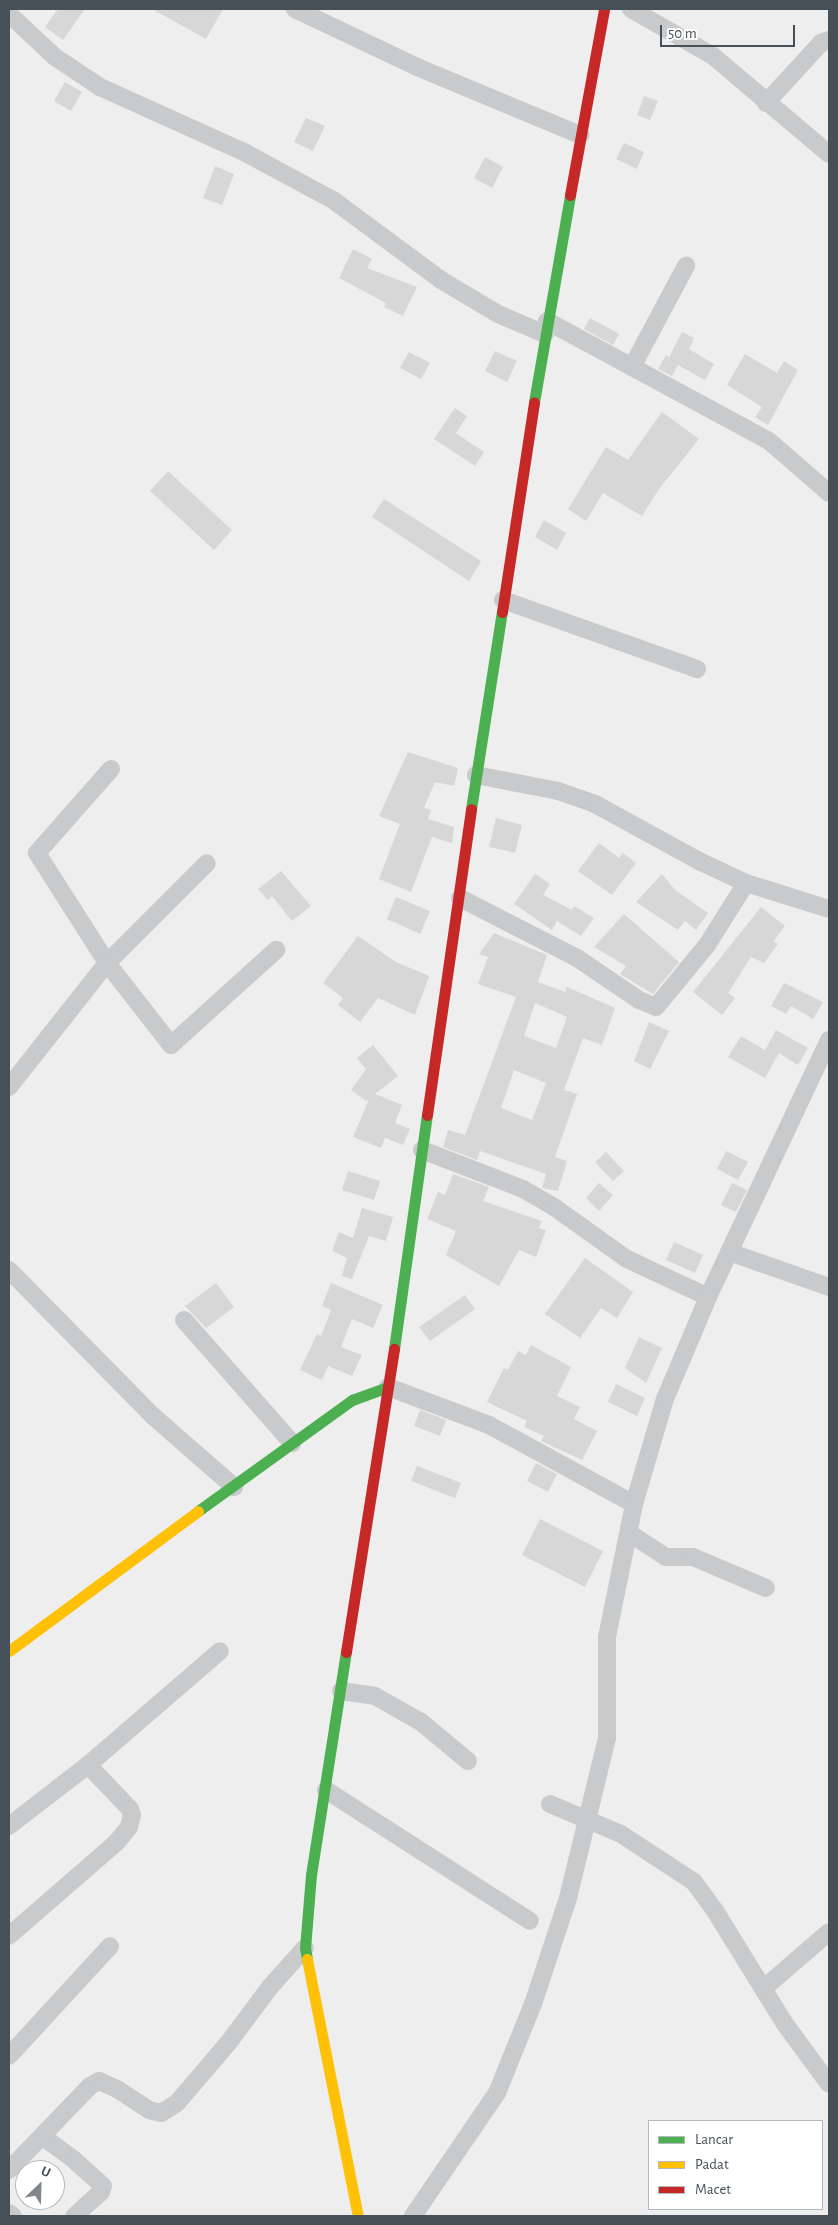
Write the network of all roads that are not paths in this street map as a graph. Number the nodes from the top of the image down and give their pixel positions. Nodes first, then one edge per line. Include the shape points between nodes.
1 (294, 9) edge
2 (604, 9) edge
3 (631, 9) edge
4 (9, 14) edge
5 (829, 40) edge
6 (766, 103) junction
7 (580, 135) junction
8 (829, 154) edge
9 (686, 266) dead end
10 (546, 328) junction
11 (632, 366) junction
12 (829, 493) edge
13 (503, 600) junction
14 (697, 669) dead end
15 (111, 768) dead end
16 (476, 774) junction
17 (207, 863) dead end
18 (746, 883) junction
19 (460, 898) junction
20 (829, 909) edge
21 (276, 950) dead end
22 (107, 962) junction
23 (829, 1040) edge
24 (822, 1066) edge
25 (9, 1086) edge
26 (422, 1150) junction
27 (729, 1252) junction
28 (9, 1270) edge
29 (829, 1287) edge
30 (708, 1298) junction
31 (184, 1320) dead end
32 (388, 1387) junction
33 (292, 1443) junction
34 (234, 1487) junction
35 (634, 1504) junction
36 (629, 1533) junction
37 (766, 1588) dead end
38 (9, 1651) edge
39 (220, 1652) dead end
40 (341, 1691) junction
41 (468, 1761) dead end
42 (88, 1765) junction
43 (326, 1790) junction
44 (550, 1804) dead end
45 (588, 1822) junction
46 (9, 1826) edge
47 (530, 1921) dead end
48 (829, 1932) edge
49 (9, 1936) edge
50 (110, 1946) dead end
51 (305, 1948) junction
52 (763, 1989) junction
53 (9, 2056) edge
54 (829, 2084) edge
55 (43, 2137) junction
56 (9, 2170) edge
57 (9, 2213) edge
58 (13, 2216) edge
59 (74, 2216) edge
60 (358, 2216) edge
61 (413, 2216) edge

1 - 7 street via 417,67
2 - 7 main road
3 - 6 street via 713,56
4 - 10 street via 54,57 100,87 242,151 333,200 441,280 498,314
5 - 6 street via 821,43
6 - 8 street
7 - 10 main road
9 - 11 street
10 - 11 street
10 - 13 main road
11 - 12 street via 769,441
13 - 14 street
13 - 16 main road
15 - 22 street via 37,853
16 - 18 street via 558,791 595,804
16 - 19 main road
17 - 22 street
18 - 19 street via 707,945 656,1007 639,1000 577,958
18 - 20 street
19 - 26 main road
21 - 22 street via 171,1045
22 - 25 street
23 - 24 street
24 - 27 street
26 - 30 street via 523,1189 554,1206 627,1259
26 - 32 main road
27 - 29 street
27 - 30 street
28 - 34 street via 153,1416
30 - 35 street via 664,1399
31 - 33 street
32 - 33 main road via 352,1400
32 - 35 street via 489,1425
32 - 40 main road
33 - 34 main road
34 - 38 main road
35 - 36 street
36 - 37 street via 666,1556 693,1557
36 - 45 street via 607,1637 607,1738
39 - 42 street
40 - 41 street via 375,1696 421,1722
40 - 43 main road
42 - 46 street
42 - 49 street via 130,1809 129,1827 117,1842
43 - 47 street
43 - 51 main road via 311,1875
44 - 45 street
45 - 52 street via 621,1834 694,1882
45 - 61 street via 568,1898 533,2004 497,2093
48 - 52 street
50 - 53 street
51 - 55 street via 177,2103 160,2113 155,2112 99,2082 90,2086
51 - 60 main road
52 - 54 street
55 - 56 street
55 - 59 street via 103,2186 101,2192
57 - 58 street

